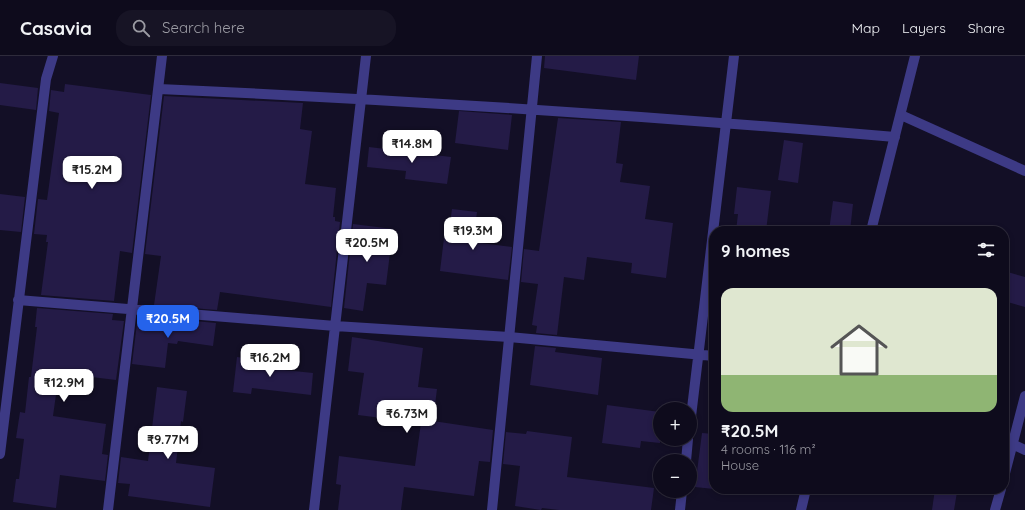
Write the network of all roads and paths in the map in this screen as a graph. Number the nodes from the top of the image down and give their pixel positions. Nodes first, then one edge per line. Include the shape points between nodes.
1 (53, 56) edge
2 (162, 56) edge
3 (366, 56) edge
4 (537, 56) edge
5 (734, 56) edge
6 (915, 56) edge
7 (159, 89) junction
8 (361, 98) junction
9 (531, 109) junction
10 (901, 115) junction
11 (726, 123) junction
12 (895, 137) junction
13 (1025, 172) edge
14 (714, 226) edge
15 (873, 226) edge
16 (709, 263) edge
17 (18, 300) junction
18 (132, 310) junction
19 (335, 326) junction
20 (509, 337) junction
21 (698, 354) junction
22 (709, 355) edge
23 (1025, 396) edge
24 (693, 402) edge
25 (1009, 439) edge
26 (1009, 442) edge
27 (1025, 450) edge
28 (0, 454) edge
29 (805, 494) edge
30 (1000, 494) edge
31 (681, 498) edge
32 (108, 510) edge
33 (314, 510) edge
34 (492, 510) edge
35 (680, 510) edge
36 (801, 510) edge
37 (995, 510) edge

1 - 17 street via 46,79
2 - 7 street
3 - 8 street
4 - 9 street
5 - 11 street
6 - 10 street
7 - 8 street
7 - 18 street
8 - 9 street
8 - 19 street
9 - 11 street
9 - 20 street
10 - 12 street
10 - 13 street
11 - 12 street
11 - 14 street
12 - 15 street
16 - 21 street
17 - 18 street
17 - 28 street
18 - 19 street
18 - 32 street
19 - 20 street
19 - 33 street
20 - 21 street
20 - 34 street
21 - 22 street
21 - 24 street
23 - 25 street
26 - 27 street
29 - 36 street
30 - 37 street
31 - 35 street

